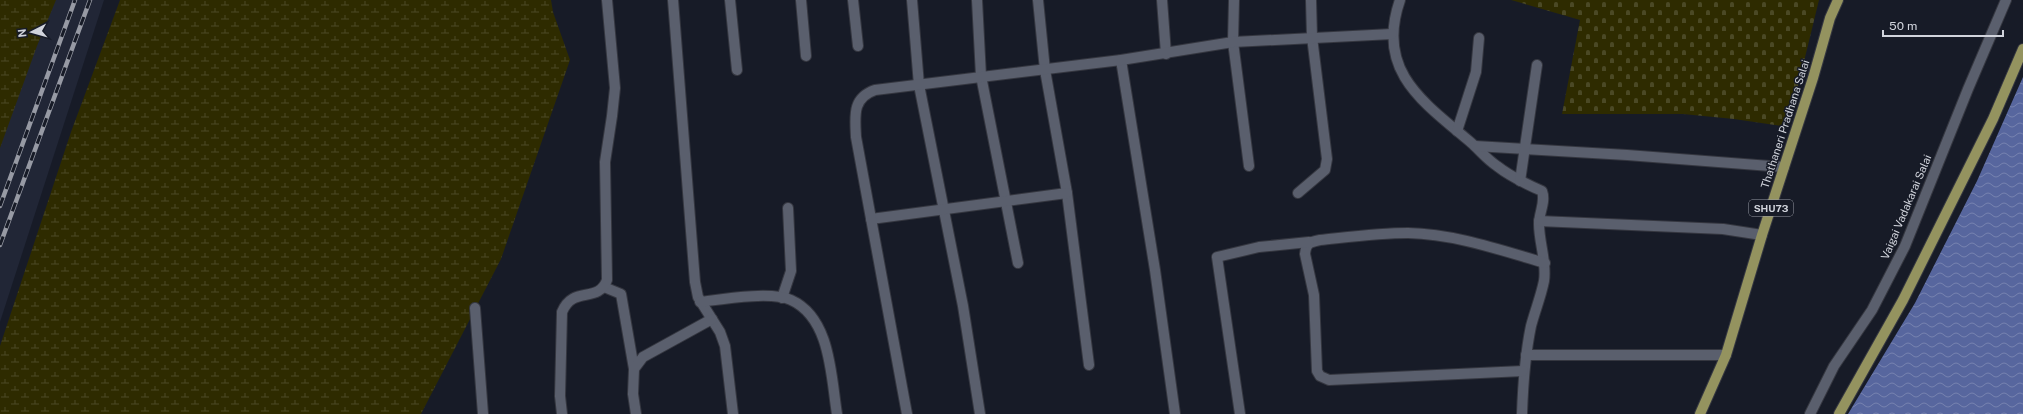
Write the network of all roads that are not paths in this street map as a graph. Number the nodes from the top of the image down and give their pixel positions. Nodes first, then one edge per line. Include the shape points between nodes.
1 (607, 0) edge
2 (673, 0) edge
3 (730, 0) edge
4 (801, 0) edge
5 (853, 0) edge
6 (912, 0) edge
7 (977, 0) edge
8 (1038, 0) edge
9 (1162, 0) edge
10 (1234, 0) edge
11 (1311, 0) edge
12 (1400, 0) edge
13 (1838, 0) edge
14 (2006, 0) edge
15 (1392, 34) junction
16 (1312, 37) junction
17 (1479, 38) dead end
18 (1233, 42) junction
19 (858, 46) dead end
20 (2023, 49) edge
21 (1166, 54) junction
22 (806, 56) dead end
23 (1121, 60) junction
24 (1537, 65) dead end
25 (737, 70) dead end
26 (1045, 70) junction
27 (981, 76) junction
28 (919, 85) junction
29 (1457, 131) junction
30 (1475, 146) junction
31 (1526, 148) junction
32 (1249, 166) dead end
33 (1784, 167) junction
34 (1520, 182) junction
35 (1067, 193) junction
36 (1298, 194) dead end
37 (1006, 201) junction
38 (788, 208) dead end
39 (944, 209) junction
40 (871, 218) junction
41 (1539, 221) junction
42 (1762, 236) junction
43 (1309, 242) junction
44 (1018, 263) dead end
45 (1545, 263) junction
46 (604, 287) junction
47 (782, 298) junction
48 (700, 302) junction
49 (475, 308) dead end
50 (712, 319) junction
51 (1526, 355) junction
52 (1726, 355) junction
53 (1089, 365) dead end
54 (634, 369) junction
55 (1523, 371) junction
56 (483, 414) edge
57 (562, 414) edge
58 (636, 414) edge
59 (733, 414) edge
60 (837, 414) edge
61 (907, 414) edge
62 (980, 414) edge
63 (1175, 414) edge
64 (1240, 414) edge
65 (1522, 414) edge
66 (1700, 414) edge
67 (1810, 414) edge
68 (1839, 414) edge

1 - 46 street via 615,88 605,162 607,280
2 - 48 street via 695,282
3 - 25 street
4 - 22 street
5 - 19 street
6 - 28 street
7 - 27 street
8 - 26 street
9 - 21 street
10 - 18 street
11 - 16 street
12 - 15 street
13 - 33 main road, Thathaneri Pradhana Salai / SHU73 via 1830,18 1814,78
14 - 67 street, Vaigai Vadakarai Salai via 1905,246 1872,310 1834,366
15 - 16 street
15 - 29 street via 1394,51 1411,89
16 - 18 street
16 - 36 street via 1327,159 1325,170
17 - 29 street via 1476,72
18 - 21 street
18 - 32 street
20 - 68 main road via 1993,119 1903,300
21 - 23 street
23 - 26 street
23 - 63 street
24 - 31 street
26 - 27 street
26 - 35 street
27 - 28 street
27 - 37 street
28 - 39 street
28 - 40 street via 875,90 864,94 858,102 855,117 856,137
29 - 30 street
30 - 31 street
30 - 34 street via 1496,166
31 - 33 street
31 - 34 street
33 - 42 main road, Thathaneri Pradhana Salai / SHU73
34 - 41 street via 1542,191 1544,200
35 - 37 street
35 - 53 street
37 - 39 street
37 - 44 street
38 - 47 street via 791,270
39 - 40 street
39 - 62 street
40 - 61 street
41 - 42 street via 1723,229
41 - 45 street
42 - 52 main road, Thathaneri Pradhana Salai / SHU73
43 - 45 street via 1390,233 1435,235 1474,242
43 - 55 street via 1305,247 1305,254 1314,296 1317,371 1324,379
43 - 64 street via 1259,247 1217,257
45 - 51 street via 1544,281
46 - 54 street via 621,294
46 - 57 street via 600,291 572,298 566,302 562,312
47 - 48 street via 747,296
47 - 60 street via 791,300 808,312 818,326 826,347
48 - 50 street
49 - 56 street
50 - 54 street via 643,357
50 - 59 street via 725,346
51 - 52 street
51 - 55 street
52 - 66 main road, Thathaneri Pradhana Salai / SHU73
54 - 58 street via 633,394
55 - 65 street

